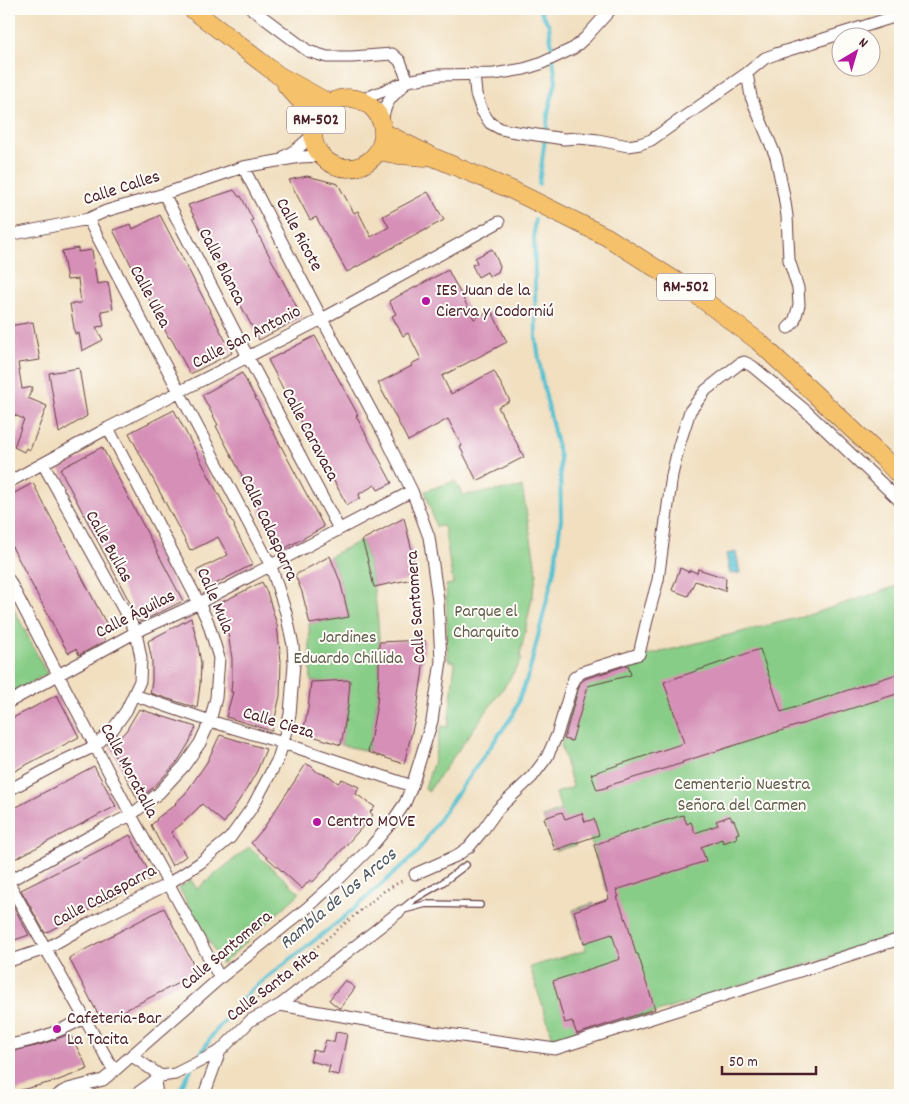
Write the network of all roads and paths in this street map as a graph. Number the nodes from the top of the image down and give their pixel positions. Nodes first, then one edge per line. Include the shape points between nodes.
1 (192, 9) edge
2 (252, 9) edge
3 (612, 9) edge
4 (900, 15) edge
5 (746, 73) junction
6 (474, 74) junction
7 (278, 75) junction
8 (408, 81) junction
9 (361, 100) junction
10 (329, 103) junction
11 (315, 127) junction
12 (383, 127) junction
13 (378, 151) junction
14 (323, 156) junction
15 (433, 157) junction
16 (272, 162) junction
17 (242, 167) junction
18 (164, 194) junction
19 (88, 219) junction
20 (499, 222) dead end
21 (9, 234) edge
22 (322, 319) junction
23 (788, 328) dead end
24 (248, 357) junction
25 (180, 392) junction
26 (108, 428) junction
27 (43, 464) junction
28 (900, 476) edge
29 (9, 482) edge
30 (412, 491) junction
31 (900, 501) edge
32 (339, 529) junction
33 (271, 566) junction
34 (9, 580) edge
35 (199, 603) junction
36 (136, 632) junction
37 (59, 675) junction
38 (134, 695) junction
39 (9, 702) edge
40 (210, 721) junction
41 (284, 743) junction
42 (96, 746) junction
43 (412, 786) junction
44 (9, 790) edge
45 (131, 815) junction
46 (466, 865) dead end
47 (415, 874) joint
48 (9, 882) edge
49 (168, 884) junction
50 (480, 904) dead end
51 (400, 911) junction
52 (900, 939) edge
53 (45, 949) junction
54 (9, 961) edge
55 (220, 978) junction
56 (280, 1005) junction
57 (84, 1018) junction
58 (250, 1020) junction
59 (9, 1045) edge
60 (220, 1051) junction
61 (132, 1056) junction
62 (114, 1071) junction
63 (158, 1078) junction
64 (103, 1080) junction
65 (60, 1093) edge
66 (91, 1095) edge
67 (97, 1095) edge
68 (135, 1095) edge
69 (157, 1095) edge
70 (204, 1095) edge

1 - 7 main road, RM-502
2 - 8 street via 308,51 344,57 392,54 400,61
3 - 6 street via 574,48 524,69
4 - 5 street via 776,54
5 - 6 street via 651,140 628,146 501,129 490,123 482,111
5 - 23 street via 751,97 776,157 784,196 789,260 798,288 799,305 794,322
6 - 8 street
7 - 10 main road, RM-502
7 - 11 main road, RM-502
8 - 9 street
8 - 12 street via 384,108
9 - 10 main road, RM-502 via 339,99
9 - 12 main road, RM-502 via 377,113
10 - 11 main road, RM-502 via 322,110
11 - 14 main road, RM-502 via 315,144
11 - 16 street via 297,150
12 - 13 main road
12 - 15 main road, RM-502
13 - 14 main road, RM-502 via 372,159 354,167 334,164
13 - 15 main road
14 - 16 street, Calle Calles
15 - 28 main road, RM-502 via 512,190 607,237 690,290 758,341
16 - 17 street, Calle Calles
17 - 18 street, Calle Calles
17 - 22 street, Calle Ricote
18 - 19 street, Calle Calles
18 - 24 street, Calle Blanca
19 - 21 street, Calle Calles
19 - 25 street, Calle Ulea
20 - 22 street, Calle San Antonio
22 - 24 street, Calle San Antonio
22 - 30 street, Calle Santomera
24 - 25 street, Calle San Antonio
24 - 32 street, Calle Caravaca
25 - 26 street, Calle San Antonio
25 - 33 street, Calle Calasparra
26 - 27 street, Calle San Antonio
26 - 35 street, Calle Mula
27 - 29 street, Calle San Antonio
27 - 36 street, Calle Bullas
30 - 32 street, Calle Águilas
30 - 43 street, Calle Santomera via 429,538 438,600 441,661 432,721
31 - 47 street via 806,411 752,366 744,362 739,364 706,390 690,411 672,475 658,580 639,654 582,672 574,678 557,735 532,778 498,810 469,847
32 - 33 street, Calle Águilas
33 - 35 street, Calle Águilas
33 - 41 street, Calle Calasparra via 293,645 290,714
34 - 37 street, Calle Moratalla
35 - 36 street, Calle Águilas
35 - 40 street, Calle Mula via 219,658 216,698
36 - 37 street, Calle Águilas
36 - 38 street, Calle Bullas via 141,658 140,681
37 - 39 street, Calle Águilas
37 - 42 street, Calle Moratalla
38 - 40 street, Calle Cieza
38 - 42 street, Calle Bullas via 113,730
40 - 41 street, Calle Cieza
40 - 45 street, Calle Mula via 184,766 159,793
41 - 43 street, Calle Cieza
41 - 49 street, Calle Calasparra via 253,806 230,838
42 - 44 street, Calle Bullas
42 - 45 street, Calle Moratalla
43 - 55 street, Calle Santomera via 392,822 339,879
45 - 48 street, Calle Mula
45 - 49 street, Calle Moratalla
46 - 51 lane
47 - 58 path via 384,891 264,991 251,1006
48 - 53 street
49 - 53 street, Calle Calasparra
49 - 55 street, Calle Moratalla
50 - 51 lane via 426,904
51 - 56 street, Calle Santa Rita
52 - 56 street via 555,1049
53 - 54 street, Calle Calasparra
53 - 57 street
55 - 61 street, Calle Santomera
56 - 58 street, Calle Santa Rita
57 - 59 street via 51,1033
57 - 62 street
58 - 60 street, Calle Santa Rita
60 - 63 street, Calle Santa Rita via 175,1074
60 - 70 street
61 - 62 street, Calle Santomera
61 - 63 street
62 - 64 street, Calle Santomera
63 - 68 street, Calle Santa Rita
63 - 69 street
64 - 65 street, Calle Santomera
64 - 67 street, Calle Santomera
65 - 66 street via 76,1088

